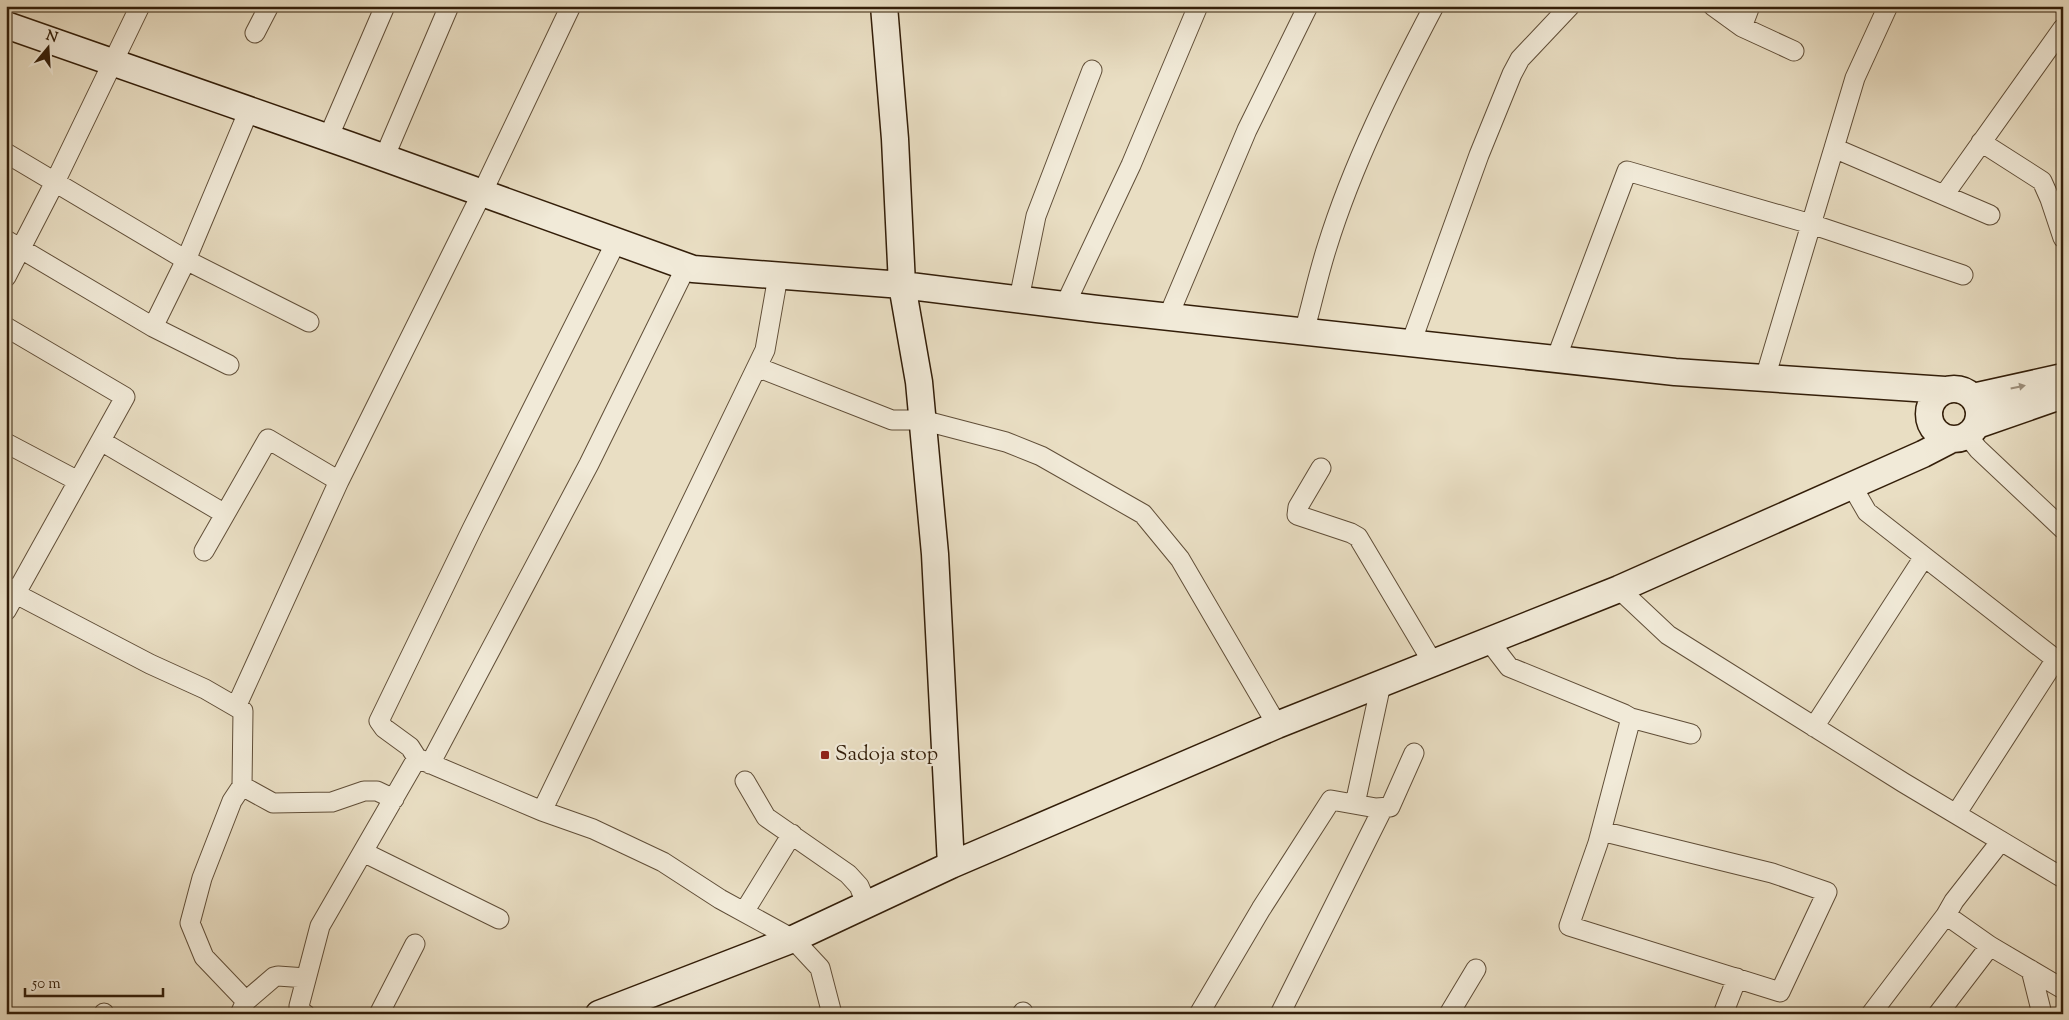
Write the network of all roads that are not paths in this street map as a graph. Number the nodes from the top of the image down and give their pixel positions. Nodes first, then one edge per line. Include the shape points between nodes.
1 (140, 6) edge
2 (269, 6) edge
3 (385, 6) edge
4 (450, 6) edge
5 (570, 6) edge
6 (884, 6) edge
7 (1198, 6) edge
8 (1308, 6) edge
9 (1434, 6) edge
10 (1570, 6) edge
11 (1713, 6) edge
12 (1750, 6) edge
13 (1888, 6) edge
14 (6, 25) edge
15 (1742, 27) junction
16 (2063, 28) edge
17 (255, 33) dead end
18 (1794, 51) dead end
19 (114, 63) junction
20 (1092, 70) dead end
21 (249, 110) junction
22 (328, 138) junction
23 (1982, 142) junction
24 (1834, 148) junction
25 (6, 153) edge
26 (384, 158) junction
27 (55, 182) junction
28 (482, 193) junction
29 (1944, 195) junction
30 (1990, 216) dead end
31 (1811, 224) junction
32 (2063, 238) edge
33 (616, 242) junction
34 (14, 244) edge
35 (186, 260) junction
36 (686, 267) junction
37 (1962, 275) dead end
38 (6, 276) edge
39 (778, 276) junction
40 (902, 285) junction
41 (1019, 300) junction
42 (1064, 305) junction
43 (1168, 317) junction
44 (309, 322) dead end
45 (6, 327) edge
46 (153, 327) junction
47 (1304, 332) junction
48 (1411, 343) junction
49 (1556, 359) junction
50 (229, 365) dead end
51 (757, 366) junction
52 (1766, 378) junction
53 (2063, 378) edge
54 (1945, 390) junction
55 (2063, 395) edge
56 (1973, 397) junction
57 (922, 420) junction
58 (1965, 433) junction
59 (101, 440) junction
60 (6, 442) edge
61 (1320, 468) dead end
62 (78, 481) junction
63 (339, 481) junction
64 (1852, 486) junction
65 (225, 514) junction
66 (2063, 528) edge
67 (204, 551) dead end
68 (1924, 557) junction
69 (1620, 589) junction
70 (11, 590) edge
71 (6, 611) edge
72 (1489, 641) junction
73 (2059, 662) edge
74 (1432, 664) junction
75 (1381, 684) junction
76 (236, 707) junction
77 (1631, 718) junction
78 (1277, 725) junction
79 (1814, 727) junction
80 (1691, 734) dead end
81 (1414, 752) dead end
82 (423, 761) junction
83 (745, 781) dead end
84 (242, 786) junction
85 (394, 799) junction
86 (1355, 804) junction
87 (1383, 808) junction
88 (542, 811) junction
89 (1956, 814) junction
90 (1601, 830) junction
91 (792, 834) junction
92 (2000, 841) junction
93 (363, 852) junction
94 (951, 865) junction
95 (2063, 878) edge
96 (867, 905) junction
97 (744, 912) junction
98 (1946, 915) junction
99 (499, 919) dead end
100 (793, 939) junction
101 (414, 944) dead end
102 (1990, 946) junction
103 (1476, 969) dead end
104 (2031, 970) junction
105 (306, 978) junction
106 (1737, 978) junction
107 (2063, 989) edge
108 (243, 1008) edge
109 (305, 1014) edge
110 (379, 1014) edge
111 (599, 1014) edge
112 (832, 1014) edge
113 (1199, 1014) edge
114 (1280, 1014) edge
115 (1449, 1014) edge
116 (1723, 1014) edge
117 (1871, 1014) edge
118 (1938, 1014) edge
119 (2042, 1014) edge

1 - 19 street
2 - 17 street
3 - 22 street
4 - 26 street
5 - 28 street
6 - 40 street
7 - 42 street via 1131,165
8 - 43 street via 1247,130
9 - 47 street via 1387,95 1345,196 1327,247
10 - 48 street via 1520,59 1512,74
11 - 15 street
12 - 15 street
13 - 24 street via 1855,78
14 - 19 street
15 - 18 street
16 - 23 street
19 - 21 street
19 - 27 street
20 - 41 street via 1036,216
21 - 22 street
21 - 35 street
22 - 26 street
23 - 29 street
23 - 32 street via 2042,181
24 - 29 street
24 - 31 street
25 - 27 street
26 - 28 street
27 - 34 street
27 - 35 street
28 - 33 street
28 - 63 street
29 - 30 street
31 - 37 street
31 - 49 street via 1627,171
31 - 52 street
33 - 36 street
33 - 82 street via 379,721
34 - 38 street
34 - 46 street
35 - 44 street
35 - 46 street
36 - 39 street
36 - 82 street via 589,464
39 - 40 street
39 - 51 street via 765,350
40 - 41 street
40 - 57 street
41 - 42 street
42 - 43 street
43 - 47 street
45 - 59 street via 125,397
46 - 50 street
47 - 48 street
48 - 49 street
49 - 52 street
51 - 57 street via 892,420
51 - 88 street
52 - 54 street
56 -> 53 street
54 - 56 street via 1960,389
54 - 58 street via 1930,406 1930,421 1938,433
55 - 58 street
56 - 58 street via 1979,410
57 - 78 street via 1006,442 1041,456 1144,514 1180,559
57 - 94 street via 935,554
58 - 64 street
58 - 66 street
59 - 62 street
59 - 65 street
60 - 62 street
61 - 74 street via 1298,506 1297,515 1358,537
62 - 70 street
63 - 65 street via 268,439
63 - 76 street
64 - 68 street via 1867,512
64 - 69 street
65 - 67 street
68 - 73 street
68 - 79 street
69 - 72 street
69 - 79 street via 1668,635
70 - 71 street
70 - 76 street
72 - 74 street
72 - 77 street via 1509,667
73 - 89 street
74 - 75 street
75 - 78 street
75 - 86 street
76 - 84 street via 242,711
77 - 80 street
77 - 90 street
78 - 94 street
79 - 89 street
81 - 87 street via 1390,807
82 - 85 street
82 - 88 street
83 - 91 street via 766,817
84 - 85 street via 273,803 332,802 364,791 377,791
84 - 108 street via 232,801 202,878 190,923 204,957
85 - 93 street
86 - 87 street
86 - 113 street via 1331,800
87 - 114 street
88 - 97 street via 593,829 663,862
89 - 92 street
90 - 106 street via 1569,926
90 - 106 street via 1772,873 1827,892 1780,992
91 - 96 street via 848,874 859,886
91 - 97 street
92 - 95 street
92 - 98 street
93 - 99 street
93 - 105 street via 320,926
94 - 96 street
96 - 100 street
97 - 100 street
98 - 102 street
98 - 117 street
100 - 111 street
100 - 112 street via 820,968
101 - 110 street
102 - 104 street
102 - 118 street
103 - 115 street
104 - 107 street
104 - 119 street
105 - 108 street via 278,976
105 - 109 street via 299,1006 299,1011
106 - 116 street

